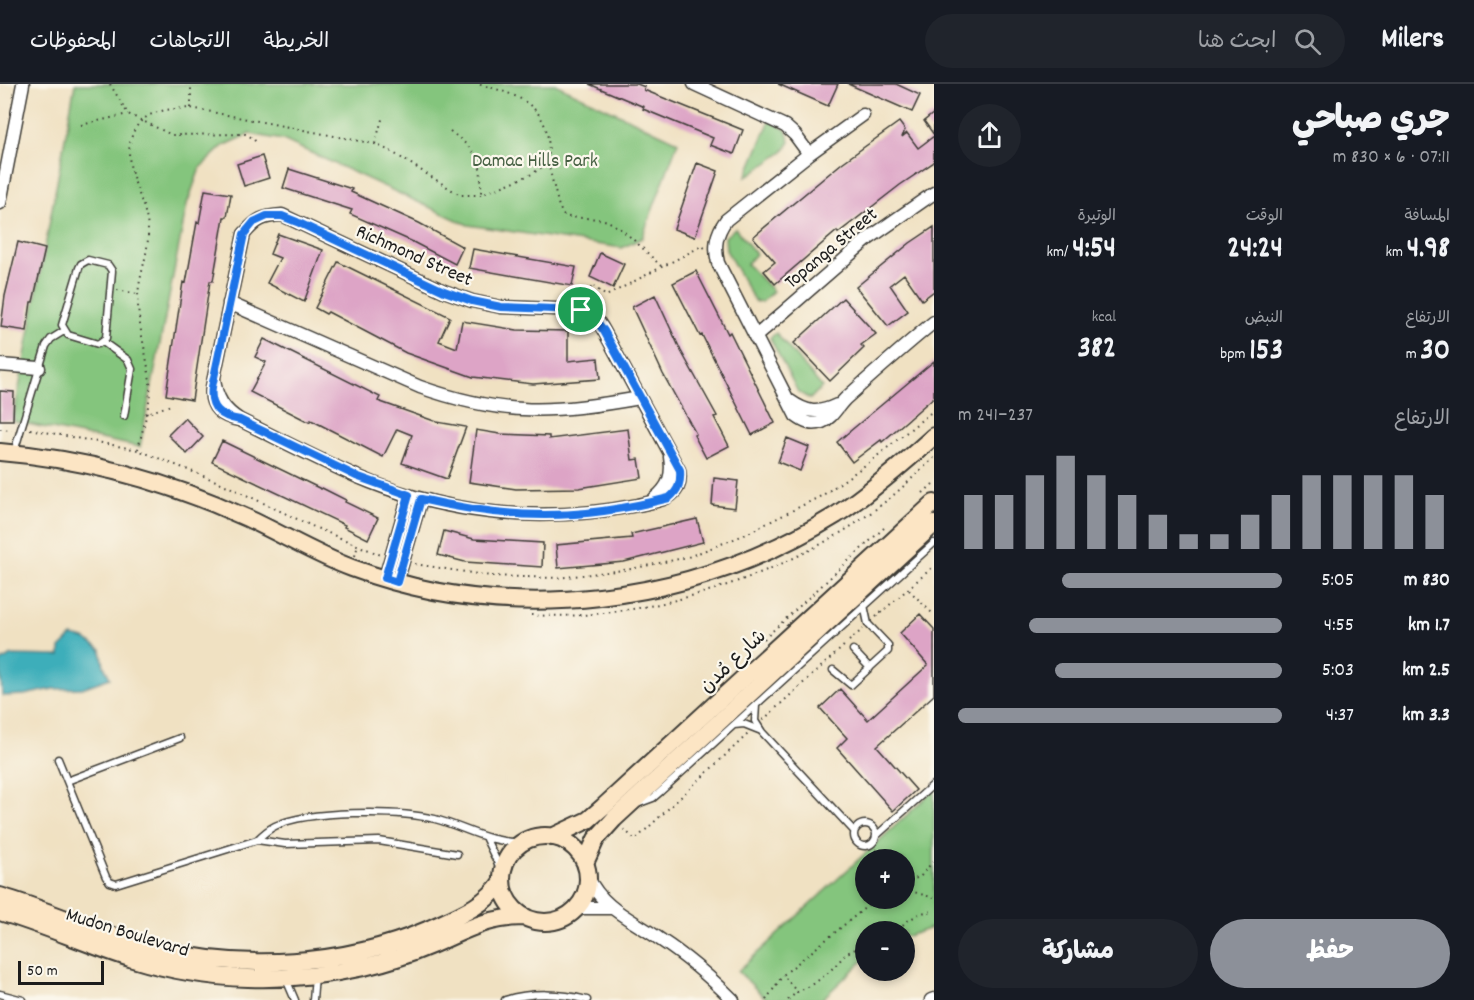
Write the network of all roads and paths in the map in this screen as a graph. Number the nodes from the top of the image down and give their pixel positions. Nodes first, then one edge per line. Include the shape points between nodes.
1 (16, 84) edge
2 (23, 84) edge
3 (110, 84) edge
4 (191, 84) edge
5 (477, 84) edge
6 (492, 84) edge
7 (694, 84) edge
8 (501, 90) junction
9 (20, 102) junction
10 (190, 108) junction
11 (128, 114) junction
12 (863, 115) dead end
13 (383, 116) dead end
14 (143, 120) junction
15 (81, 125) dead end
16 (450, 131) dead end
17 (257, 144) dead end
18 (375, 144) junction
19 (809, 154) junction
20 (548, 163) junction
21 (934, 193) edge
22 (481, 195) junction
23 (0, 203) edge
24 (718, 263) junction
25 (662, 267) junction
26 (111, 288) junction
27 (138, 294) junction
28 (229, 303) junction
29 (581, 310) junction
30 (934, 322) edge
31 (64, 331) junction
32 (754, 336) junction
33 (103, 342) junction
34 (0, 365) edge
35 (39, 368) junction
36 (640, 398) junction
37 (171, 405) dead end
38 (145, 414) junction
39 (124, 416) dead end
40 (934, 436) edge
41 (138, 450) dead end
42 (7, 452) edge
43 (934, 458) edge
44 (415, 497) junction
45 (934, 503) edge
46 (934, 525) edge
47 (934, 543) edge
48 (391, 580) junction
49 (909, 590) dead end
50 (864, 605) junction
51 (528, 615) dead end
52 (934, 615) edge
53 (849, 619) junction
54 (868, 624) junction
55 (853, 650) dead end
56 (870, 668) junction
57 (833, 670) dead end
58 (756, 704) junction
59 (732, 726) junction
60 (762, 732) junction
61 (180, 738) dead end
62 (57, 759) dead end
63 (67, 781) junction
64 (934, 784) edge
65 (628, 805) junction
66 (854, 831) junction
67 (876, 836) junction
68 (552, 837) junction
69 (486, 839) junction
70 (257, 840) junction
71 (523, 842) junction
72 (872, 844) junction
73 (876, 849) edge
74 (458, 854) dead end
75 (934, 860) edge
76 (586, 870) junction
77 (502, 876) junction
78 (915, 879) edge
79 (915, 892) edge
80 (0, 896) edge
81 (934, 898) edge
82 (578, 908) junction
83 (611, 908) junction
84 (864, 909) edge
85 (0, 912) edge
86 (934, 912) edge
87 (524, 917) junction
88 (909, 921) edge
89 (855, 949) edge
90 (315, 975) junction
91 (783, 975) junction
92 (285, 978) junction
93 (797, 992) junction
94 (0, 994) edge
95 (12, 999) edge
96 (23, 1000) edge
97 (296, 1000) edge
98 (313, 1000) edge
99 (505, 1000) edge
100 (587, 1000) edge
101 (733, 1000) edge
102 (766, 1000) edge
103 (788, 1000) edge

1 - 9 street
2 - 9 street
3 - 11 path
4 - 10 path
5 - 8 path
6 - 8 path
7 - 19 street via 784,126
8 - 20 path via 522,98 538,111 548,132
9 - 23 street
10 - 14 path via 162,109
10 - 18 path
11 - 14 path
11 - 15 path
12 - 19 street
13 - 18 path
14 - 17 path via 172,135 245,134
14 - 27 path via 131,138 129,168 148,232
16 - 22 path via 477,157 482,171
18 - 22 path via 460,195
19 - 24 street via 726,220 716,240
20 - 22 path via 532,174
20 - 25 path via 564,216 606,220
21 - 32 street, Topanga Street via 868,239
24 - 25 path via 702,246
24 - 32 street
25 - 29 path via 606,296 592,285
26 - 27 path
26 - 31 lane via 112,271 108,265 84,261 63,319
26 - 33 lane
27 - 38 path via 150,384
28 - 29 street, Richmond Street via 244,234 254,222 267,216 282,216 472,301 501,307
28 - 36 street via 420,387 483,406 549,411
28 - 44 street, Richmond Street via 214,379 222,405 231,415 356,476
29 - 36 street, Richmond Street via 599,322
30 - 32 street via 841,403 815,412 788,399
31 - 33 lane via 93,343
31 - 35 lane via 46,346
33 - 39 lane via 128,360 132,369
34 - 35 street
35 - 42 lane
36 - 44 street, Richmond Street via 680,470 679,486 669,498 606,511 513,515
37 - 38 path
38 - 41 path
40 - 48 street via 875,487 797,537 711,574 667,586 622,595 530,601 484,599
42 - 48 street via 75,462 156,482 245,517 351,568
43 - 51 path via 886,502 856,523 789,560 719,589 600,615
44 - 48 street
45 - 68 street, شارع مُدن via 603,807 588,820
46 - 65 street, شارع مُدن
47 - 50 lane
49 - 52 path
50 - 53 lane
50 - 54 lane
53 - 54 lane
53 - 58 lane
54 - 56 lane via 889,648
55 - 56 lane
56 - 57 lane via 850,685
58 - 59 lane
58 - 60 lane via 755,721
59 - 60 lane via 750,726
59 - 65 lane via 653,798
60 - 66 lane
61 - 63 lane
62 - 63 lane
63 - 70 lane via 106,877 116,884
64 - 67 lane
65 - 76 street, شارع مُدن via 596,839
66 - 67 lane via 861,824 870,824
66 - 72 lane via 856,843
67 - 72 lane
68 - 71 street
68 - 76 street via 572,846
69 - 70 lane via 431,818 372,814 292,820
69 - 71 lane
69 - 77 lane
70 - 74 lane via 285,844 379,842
71 - 77 street via 506,860
72 - 73 path
75 - 78 path
76 - 82 street via 586,893
76 - 83 street via 597,894
77 - 80 street, Mudon Boulevard via 489,897 472,909 420,933 338,955 264,963 190,957 154,949
77 - 87 street via 505,895 512,908
79 - 81 path
82 - 83 street
82 - 87 street via 552,922
83 - 101 street via 661,939
84 - 91 path
85 - 92 street, Mudon Boulevard via 163,967 225,977
86 - 88 path via 928,910
87 - 90 street, Mudon Boulevard via 492,920 403,956
89 - 93 path via 812,985
90 - 92 street, Mudon Boulevard
90 - 98 lane
91 - 93 path
91 - 102 path
92 - 97 lane
93 - 103 path
94 - 95 lane
95 - 96 lane
99 - 100 lane via 526,995

